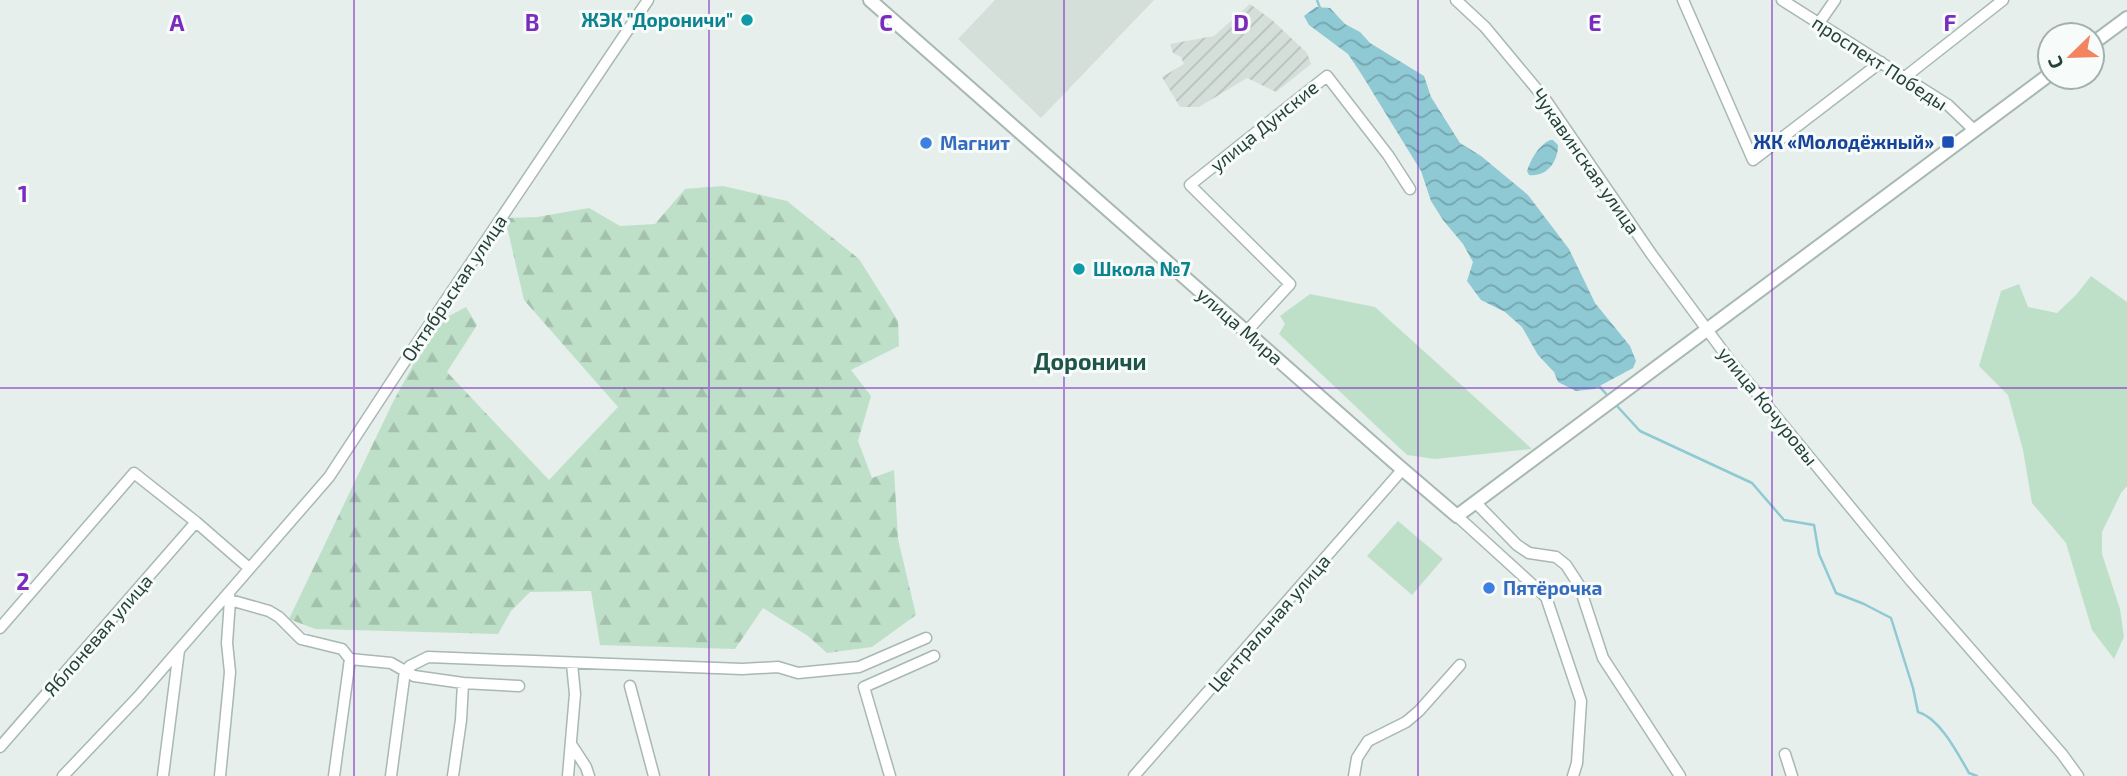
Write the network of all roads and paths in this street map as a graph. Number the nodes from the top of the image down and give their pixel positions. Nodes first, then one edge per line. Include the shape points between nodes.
1 (648, 0) edge
2 (870, 0) edge
3 (1456, 0) edge
4 (1683, 0) edge
5 (1782, 0) edge
6 (1835, 0) edge
7 (2003, 0) edge
8 (2127, 18) edge
9 (1819, 23) junction
10 (2106, 34) edge
11 (1881, 62) junction
12 (1905, 77) junction
13 (2036, 84) edge
14 (1974, 130) junction
15 (1410, 189) dead end
16 (1708, 329) junction
17 (1247, 332) junction
18 (1402, 470) junction
19 (1475, 502) junction
20 (1457, 516) junction
21 (196, 522) junction
22 (249, 568) junction
23 (229, 596) junction
24 (0, 628) edge
25 (926, 638) dead end
26 (179, 650) junction
27 (934, 656) dead end
28 (350, 659) junction
29 (572, 664) junction
30 (1460, 665) dead end
31 (405, 671) junction
32 (463, 683) junction
33 (629, 685) dead end
34 (519, 686) dead end
35 (571, 744) junction
36 (0, 747) edge
37 (1786, 754) dead end
38 (63, 776) edge
39 (163, 776) edge
40 (220, 776) edge
41 (334, 776) edge
42 (391, 776) edge
43 (453, 776) edge
44 (568, 776) edge
45 (589, 776) edge
46 (654, 776) edge
47 (890, 776) edge
48 (1134, 776) edge
49 (1354, 776) edge
50 (1573, 776) edge
51 (1680, 776) edge
52 (1792, 776) edge
53 (2078, 776) edge

1 - 22 street, Октябрьская улица via 329,477
2 - 17 street, улица Мира
3 - 16 street, Чукавинская улица via 1485,27 1545,99
4 - 11 street via 1753,160
5 - 9 street, проспект Победы
6 - 9 street
7 - 12 street
8 - 10 street
9 - 11 street, проспект Победы
11 - 12 street, проспект Победы
12 - 14 street, проспект Победы via 1948,105
13 - 14 street, улица Кочуровы
14 - 16 street, улица Кочуровы
15 - 17 street, улица Дунские via 1327,76 1190,186 1290,284
16 - 19 street
16 - 53 street, улица Кочуровы via 1841,496
17 - 18 street, улица Мира
18 - 20 street, улица Мира
18 - 48 street, Центральная улица
19 - 20 street
19 - 51 street via 1517,545 1556,557 1566,565 1579,584 1603,658
20 - 50 street, улица Мира via 1546,597 1581,701
21 - 22 street
21 - 24 street via 134,473
21 - 36 street, Яблоневая улица
22 - 23 street
23 - 26 street
23 - 28 street via 269,611 302,639 342,649
23 - 40 street via 230,672
25 - 29 street via 859,667 798,673 778,667
26 - 38 street
26 - 39 street
27 - 47 street via 864,687
28 - 31 street via 391,663
28 - 41 street
29 - 31 street via 428,657
29 - 35 street
30 - 49 street via 1406,722 1368,741 1357,758
31 - 32 street
31 - 42 street
32 - 34 street
32 - 43 street
33 - 46 street
35 - 44 street
35 - 45 street
37 - 52 street

